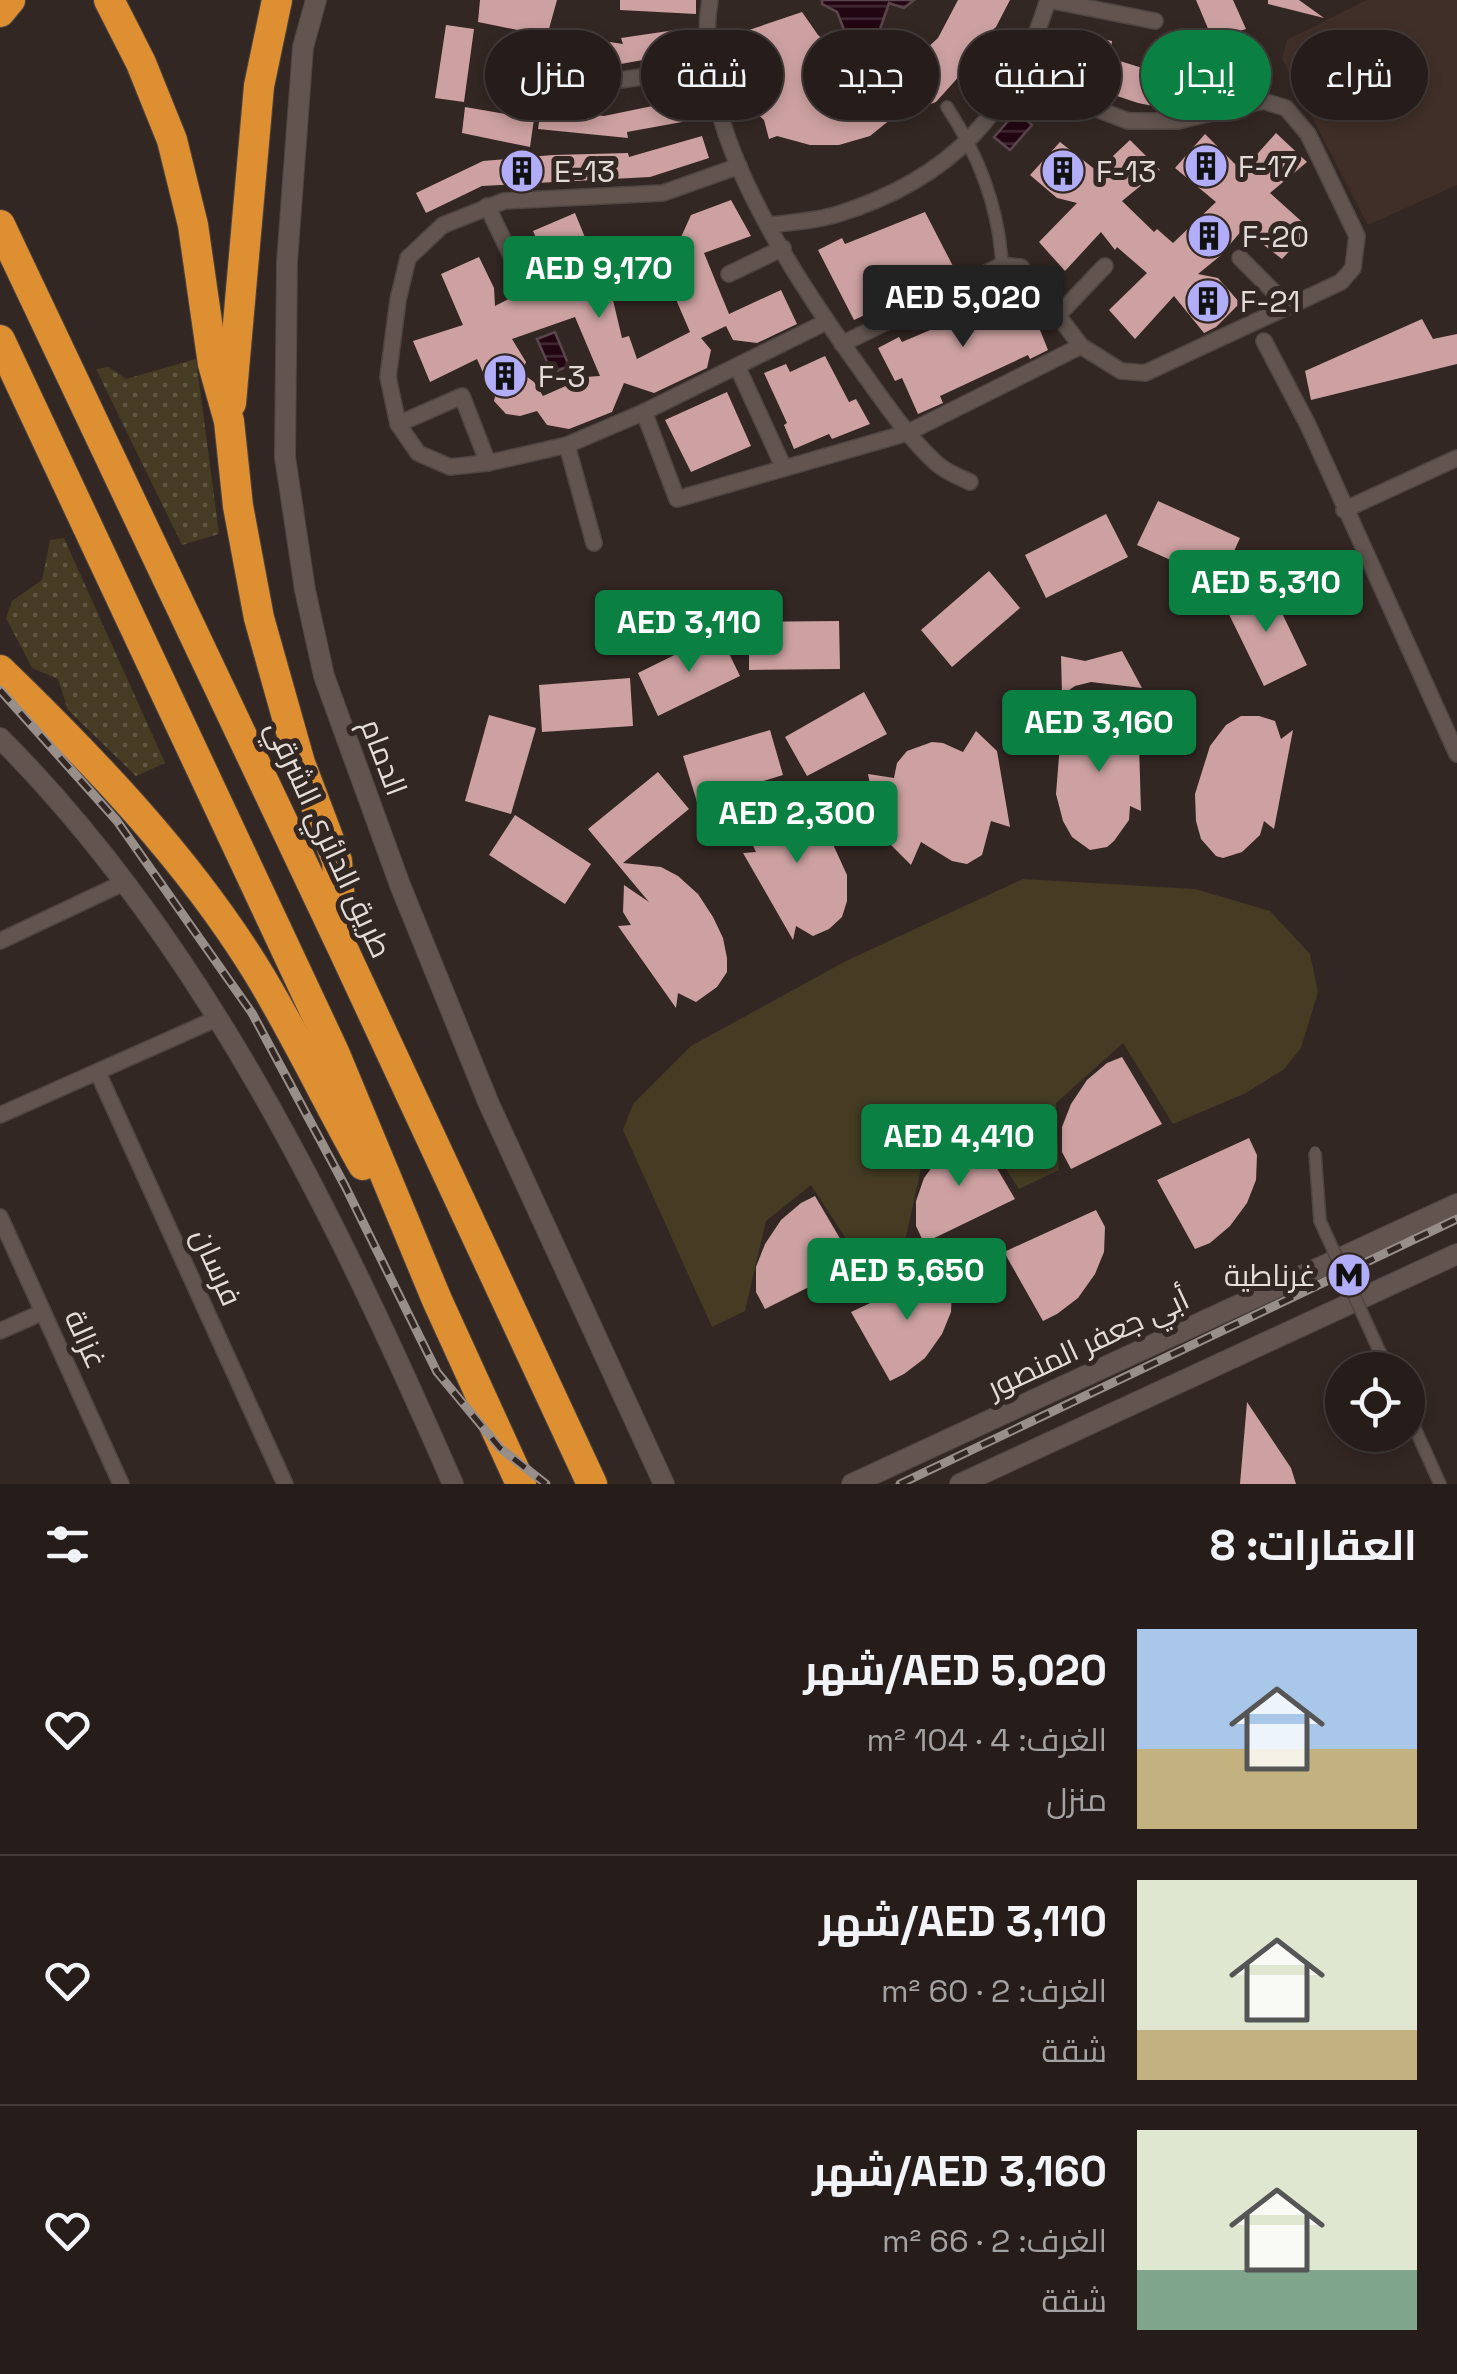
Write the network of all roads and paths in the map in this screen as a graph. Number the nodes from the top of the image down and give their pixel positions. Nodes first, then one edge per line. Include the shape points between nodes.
1 (10, 0) edge
2 (109, 0) edge
3 (277, 0) edge
4 (316, 0) edge
5 (710, 0) edge
6 (1048, 0) edge
7 (0, 12) edge
8 (1156, 21) dead end
9 (710, 30) edge
10 (1038, 30) edge
11 (947, 107) dead end
12 (1121, 117) edge
13 (722, 120) edge
14 (988, 120) edge
15 (970, 142) junction
16 (739, 166) junction
17 (488, 206) junction
18 (0, 225) edge
19 (770, 225) junction
20 (784, 248) junction
21 (1240, 258) dead end
22 (1002, 264) junction
23 (1105, 266) dead end
24 (516, 268) dead end
25 (729, 274) dead end
26 (1288, 306) junction
27 (1059, 314) junction
28 (826, 322) junction
29 (0, 340) edge
30 (1264, 341) dead end
31 (842, 344) junction
32 (1081, 346) junction
33 (736, 366) junction
34 (644, 412) junction
35 (229, 421) junction
36 (398, 424) junction
37 (907, 433) junction
38 (567, 444) junction
39 (1457, 458) edge
40 (488, 462) junction
41 (784, 468) junction
42 (970, 482) dead end
43 (1344, 510) junction
44 (594, 542) dead end
45 (0, 670) edge
46 (0, 738) edge
47 (1457, 754) edge
48 (125, 882) junction
49 (0, 941) edge
50 (343, 948) junction
51 (218, 1018) junction
52 (98, 1073) junction
53 (0, 1115) edge
54 (1315, 1152) dead end
55 (1457, 1204) edge
56 (0, 1217) edge
57 (1457, 1254) edge
58 (437, 1300) junction
59 (43, 1312) junction
60 (0, 1331) edge
61 (1380, 1352) edge
62 (642, 1436) junction
63 (1425, 1451) edge
64 (121, 1484) edge
65 (284, 1484) edge
66 (453, 1484) edge
67 (522, 1484) edge
68 (592, 1484) edge
69 (664, 1484) edge
70 (676, 1484) edge
71 (852, 1484) edge
72 (960, 1484) edge
73 (1440, 1484) edge

1 - 7 highway
2 - 35 highway via 172,140 194,225 212,364
3 - 35 highway via 259,86
4 - 62 street, الدمام via 302,47 288,242 285,457 324,676 489,1104
5 - 9 street
6 - 8 street
6 - 10 street
11 - 15 street
12 - 26 street via 1178,120 1262,102 1286,108 1308,134 1357,236 1352,268 1340,282
13 - 16 street
14 - 15 street
15 - 19 street via 891,194 835,216
15 - 22 street via 1000,229
16 - 17 street via 662,193
16 - 19 street
17 - 24 street
17 - 36 street via 443,225 408,258 388,377
18 - 50 highway, طريق الدائري الشرقي
19 - 20 street
20 - 25 street
20 - 28 street
21 - 26 street
22 - 27 street via 1022,267
22 - 31 street
23 - 27 street
26 - 32 street via 1145,373 1121,370
27 - 32 street
28 - 31 street
28 - 33 street
29 - 58 highway via 334,1052
30 - 43 street
31 - 37 street
32 - 37 street
33 - 34 street
33 - 41 street
34 - 38 street
34 - 41 street via 678,499
35 - 50 highway via 259,618 300,763 337,860
36 - 40 street via 418,453 450,467
36 - 40 street via 462,396
37 - 41 street
37 - 42 street via 940,467
38 - 40 street
38 - 44 street
39 - 43 street
43 - 47 street
45 - 58 highway via 110,781 256,970
46 - 48 street
48 - 49 street
48 - 51 street
50 - 68 highway, طريق الدائري الشرقي
51 - 52 street
51 - 66 street via 366,1292
52 - 53 street
52 - 65 street, فرسان
54 - 61 street, bridge via 1320,1222
55 - 71 street, أبي جعفر المنصور
56 - 59 street, غزالة
57 - 72 street
58 - 67 highway
59 - 60 street
59 - 64 street, غزالة
62 - 69 street, الدمام
62 - 70 street
63 - 73 street

